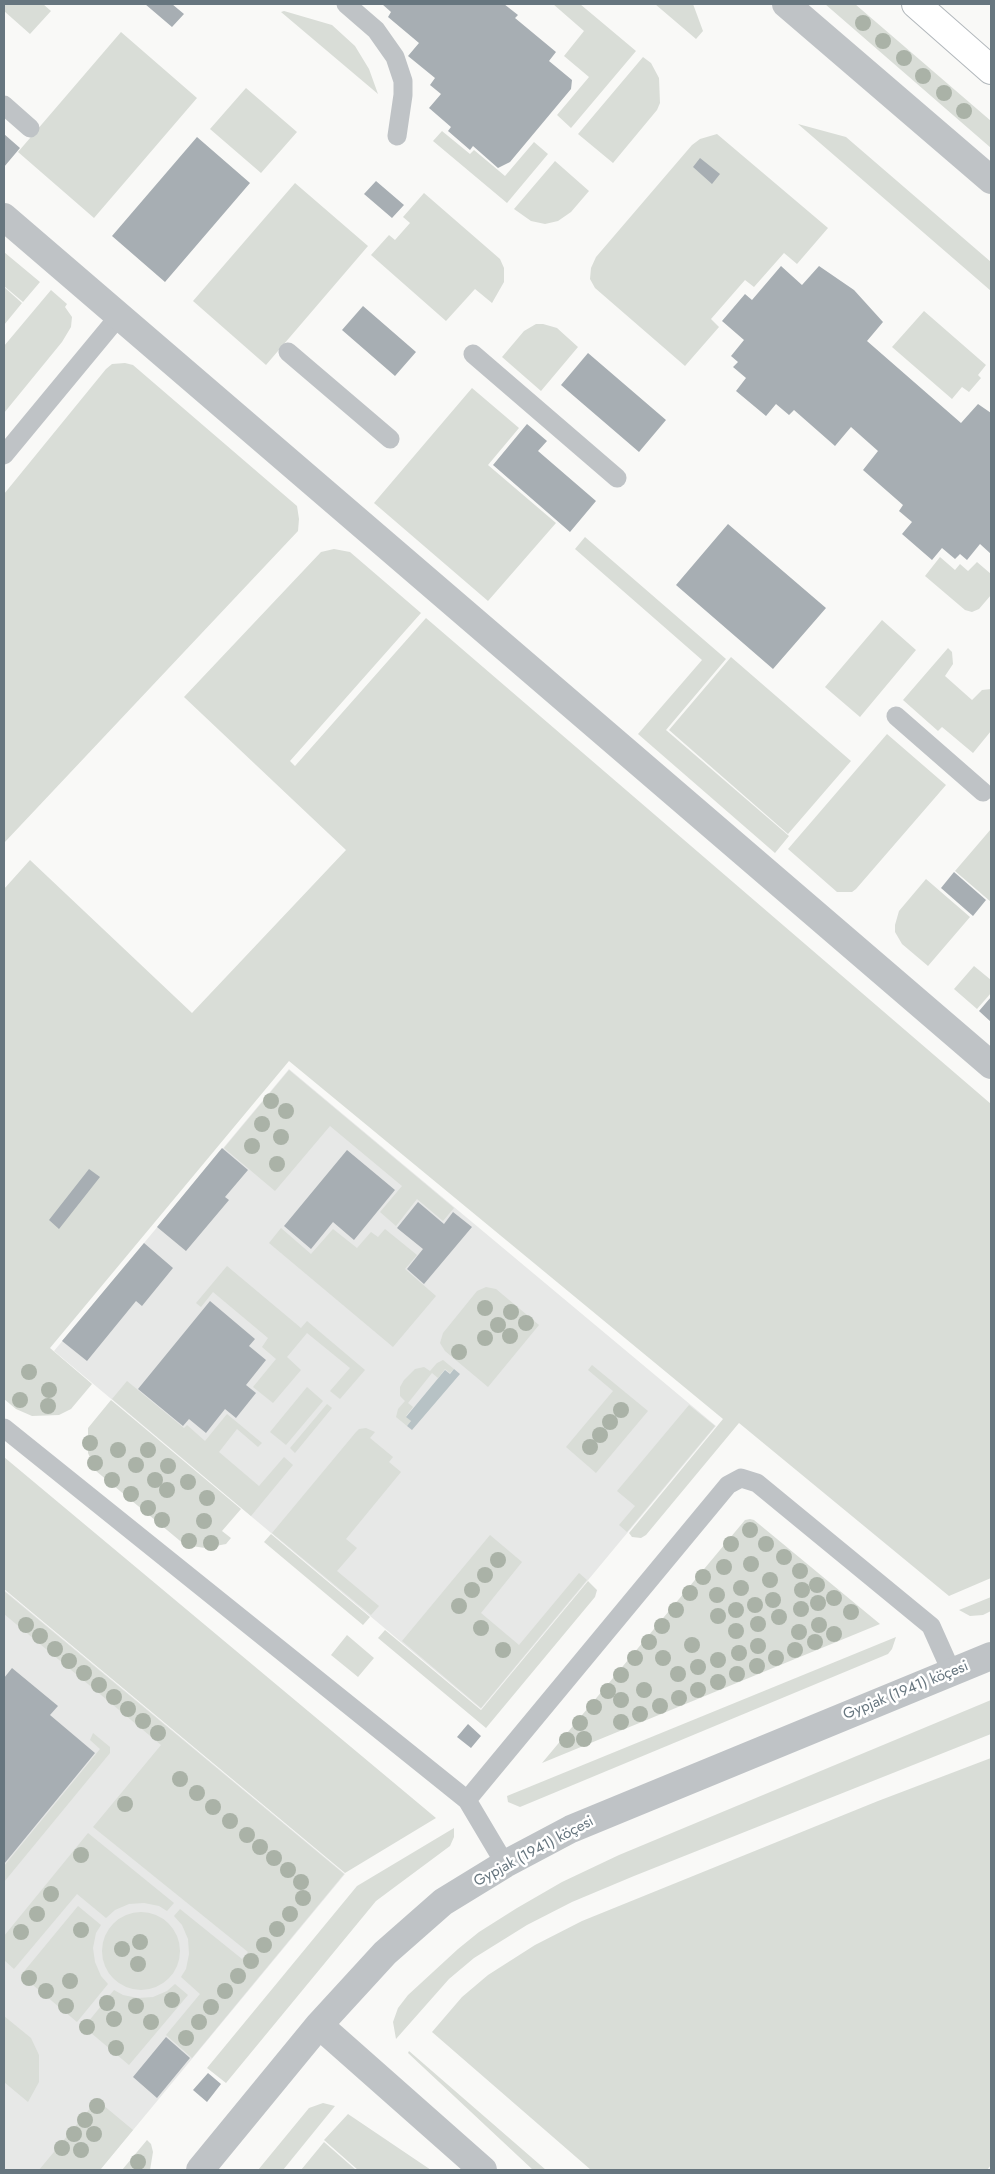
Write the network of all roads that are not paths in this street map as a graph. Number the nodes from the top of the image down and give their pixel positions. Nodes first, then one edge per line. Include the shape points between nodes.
1 (346, 4) edge
2 (786, 4) edge
3 (916, 4) edge
4 (991, 70) edge
5 (4, 105) edge
6 (30, 128) dead end
7 (397, 136) dead end
8 (991, 180) edge
9 (4, 217) edge
10 (119, 316) junction
11 (288, 352) dead end
12 (473, 354) dead end
13 (390, 439) dead end
14 (4, 455) edge
15 (617, 478) dead end
16 (896, 716) dead end
17 (983, 792) dead end
18 (991, 1065) edge
19 (4, 1428) edge
20 (991, 1656) edge
21 (952, 1673) junction
22 (467, 1800) junction
23 (505, 1864) junction
24 (319, 2025) junction
25 (200, 2170) edge
26 (483, 2170) edge

1 - 7 lane via 376,30 395,57 403,81
2 - 8 street
3 - 4 main road
5 - 6 lane
9 - 10 street
10 - 14 lane
10 - 18 street
11 - 13 lane
12 - 15 lane
16 - 17 lane
19 - 22 lane
20 - 21 street, Gypjak (1941) köçesi
21 - 22 lane via 931,1626 757,1483 741,1478 728,1485
21 - 23 street, Gypjak (1941) köçesi via 571,1829
22 - 23 lane
23 - 24 street, Gypjak (1941) köçesi via 443,1902 386,1953
24 - 25 street, Gypjak (1941) köçesi
24 - 26 street

